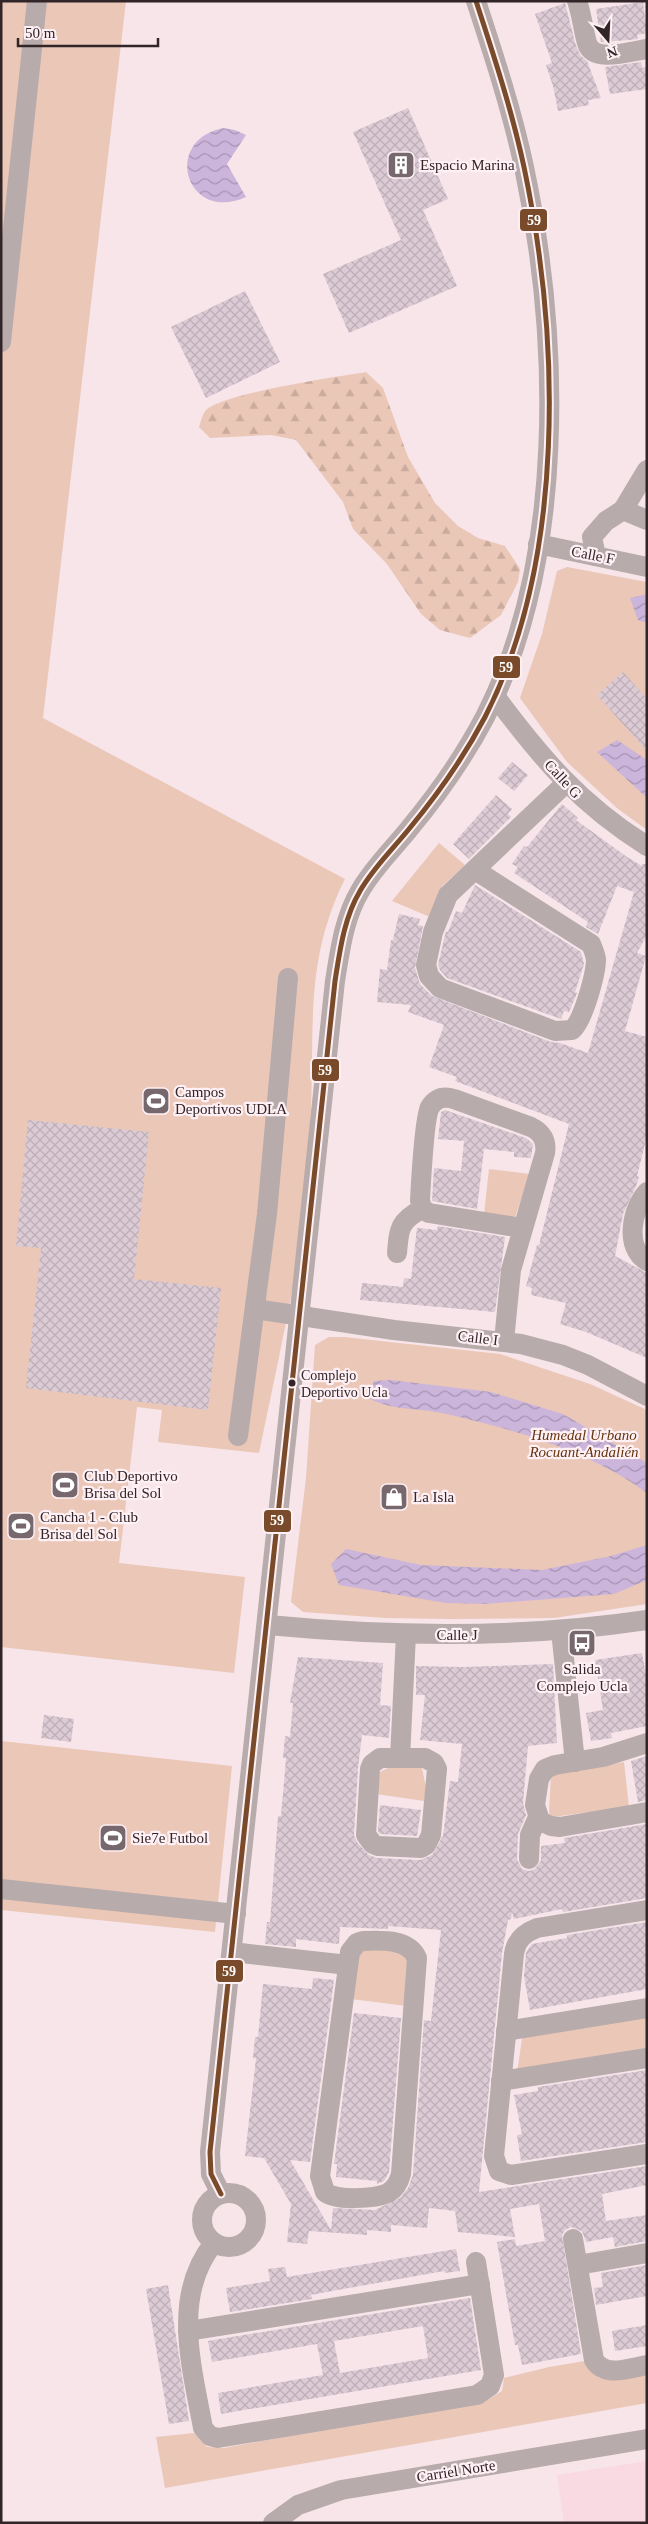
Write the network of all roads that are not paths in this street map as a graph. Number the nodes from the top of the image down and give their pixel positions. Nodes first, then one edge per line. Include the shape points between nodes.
1 (37, 1) edge
2 (476, 1) edge
3 (577, 1) edge
4 (647, 49) edge
5 (1, 342) edge
6 (647, 470) edge
7 (623, 510) junction
8 (647, 520) edge
9 (538, 544) junction
10 (596, 556) junction
11 (647, 568) edge
12 (495, 696) junction
13 (566, 783) junction
14 (647, 846) edge
15 (475, 870) junction
16 (288, 978) dead end
17 (647, 1192) edge
18 (422, 1209) junction
19 (522, 1228) junction
20 (396, 1253) dead end
21 (647, 1261) edge
22 (255, 1309) junction
23 (300, 1316) junction
24 (504, 1341) junction
25 (647, 1396) edge
26 (238, 1436) dead end
27 (647, 1620) edge
28 (268, 1625) junction
29 (561, 1631) junction
30 (406, 1634) junction
31 (647, 1743) edge
32 (400, 1758) junction
33 (575, 1762) junction
34 (647, 1812) edge
35 (538, 1817) junction
36 (529, 1860) dead end
37 (1, 1889) edge
38 (647, 1910) edge
39 (236, 1914) junction
40 (232, 1952) junction
41 (348, 1965) junction
42 (647, 2008) edge
43 (506, 2031) junction
44 (647, 2058) edge
45 (502, 2081) junction
46 (647, 2154) edge
47 (221, 2194) junction
48 (573, 2240) dead end
49 (214, 2243) junction
50 (647, 2253) edge
51 (476, 2262) dead end
52 (578, 2265) junction
53 (480, 2284) junction
54 (188, 2331) junction
55 (647, 2365) edge
56 (647, 2439) edge
57 (273, 2523) edge

1 - 5 street
2 - 9 street via 524,164 541,266 548,408 544,499
3 - 4 street via 587,42 593,52 602,55
6 - 7 street
7 - 8 street
7 - 10 street via 606,521 592,537
9 - 10 street, Calle F
9 - 12 street via 522,623
10 - 11 street, Calle F
12 - 13 street, Calle G
12 - 23 street via 457,764 423,812 370,875 344,929 335,981
13 - 14 street, Calle G via 607,820
13 - 15 street
15 - 15 street via 444,901 427,959 429,976 440,988 555,1032 572,1030 581,1018 595,965 590,944
16 - 22 street via 268,1214
17 - 21 street via 641,1200 632,1238 635,1250
18 - 19 street
18 - 19 street via 420,1200 429,1109 436,1100 448,1097 531,1126 543,1138 545,1153
18 - 20 street via 409,1216 401,1226
19 - 24 street via 511,1270
22 - 23 street, Calle I
22 - 26 street
23 - 24 street, Calle I
23 - 28 street
24 - 25 street, Calle I via 571,1358
27 - 29 street, Calle J
28 - 30 street, Calle J
28 - 39 street
29 - 30 street, Calle J
29 - 33 street
30 - 32 street
31 - 33 street
32 - 32 street via 380,1758 372,1764 366,1835 378,1846 421,1848 431,1835 437,1768 425,1758
33 - 35 street via 550,1767 541,1774 535,1805
34 - 35 street via 560,1827 551,1826
35 - 36 street via 531,1829
37 - 39 street
38 - 43 street via 538,1928 522,1936 514,1954
39 - 40 street
40 - 41 street
40 - 47 street via 210,2163 211,2174
41 - 41 street via 320,2176 325,2192 340,2199 387,2193 399,2182 418,1966 417,1958 409,1947 369,1941 353,1947
42 - 43 street
43 - 45 street
44 - 45 street
45 - 46 street via 494,2156 496,2167 505,2174
47 - 49 street via 206,2204 203,2212 203,2230
47 - 49 street via 246,2199 256,2215 256,2224 240,2245 232,2247
48 - 52 street
49 - 54 street via 194,2276
50 - 52 street
51 - 53 street
52 - 55 street via 594,2360 610,2371
53 - 54 street
53 - 54 street via 494,2375 490,2386 482,2393 222,2438 210,2436 203,2428
56 - 57 street, Carriel Norte via 341,2490 298,2505

